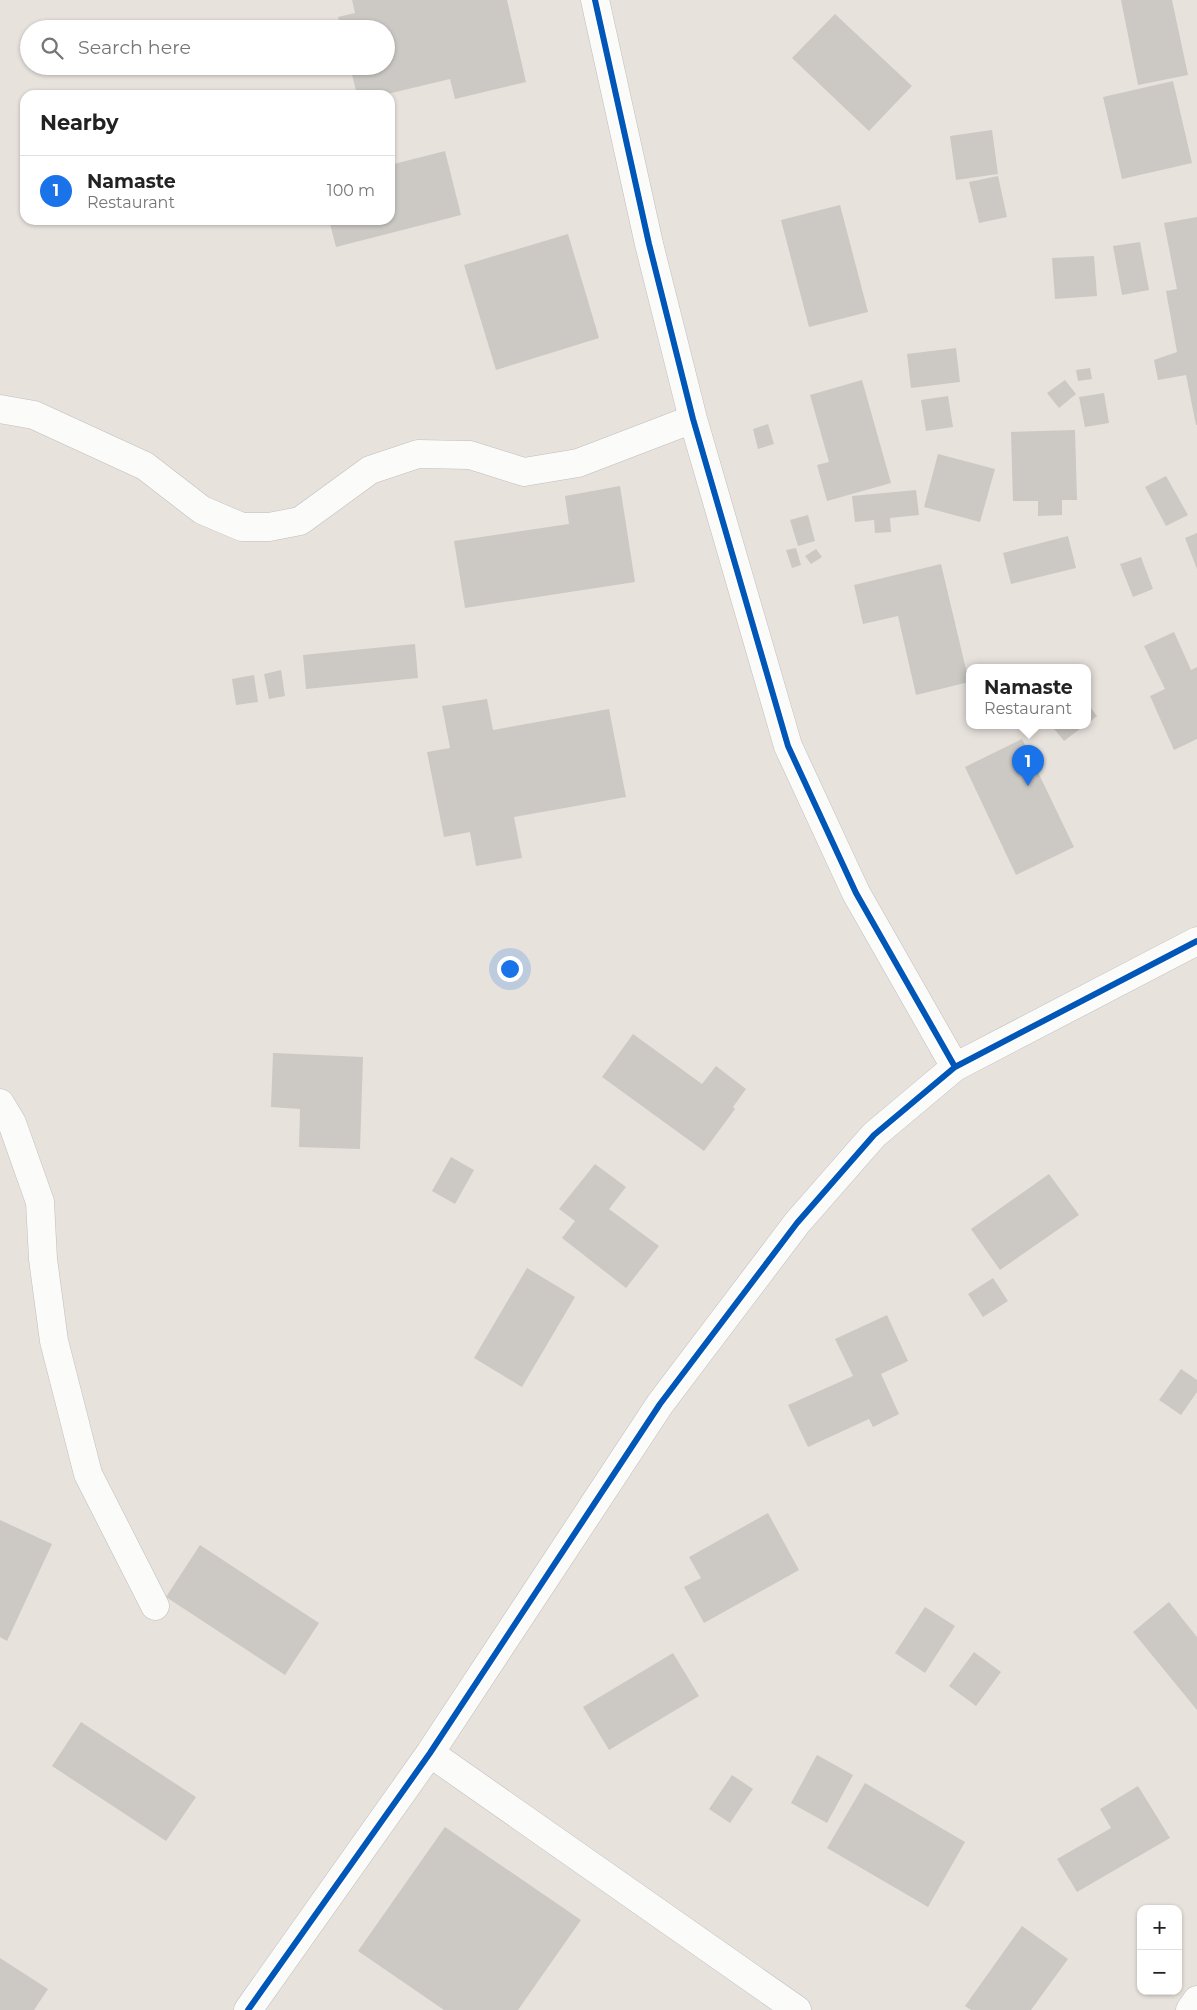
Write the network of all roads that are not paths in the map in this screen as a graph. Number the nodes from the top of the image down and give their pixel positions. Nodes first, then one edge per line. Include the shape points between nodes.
1 (595, 0) edge
2 (0, 409) edge
3 (693, 419) junction
4 (1197, 941) edge
5 (954, 1067) junction
6 (0, 1103) edge
7 (155, 1606) dead end
8 (430, 1753) junction
9 (1197, 2000) edge
10 (248, 2010) edge
11 (797, 2010) edge
12 (1190, 2010) edge

1 - 3 street via 649,244
2 - 3 street via 34,415 145,466 202,510 242,527 269,527 300,521 370,470 418,454 470,455 524,472 578,463
3 - 5 street via 788,746 856,893
4 - 5 street
5 - 8 street via 874,1135 797,1223 660,1404
6 - 7 street via 12,1123 40,1202 43,1259 54,1341 88,1474
8 - 10 street
8 - 11 street
9 - 12 street

